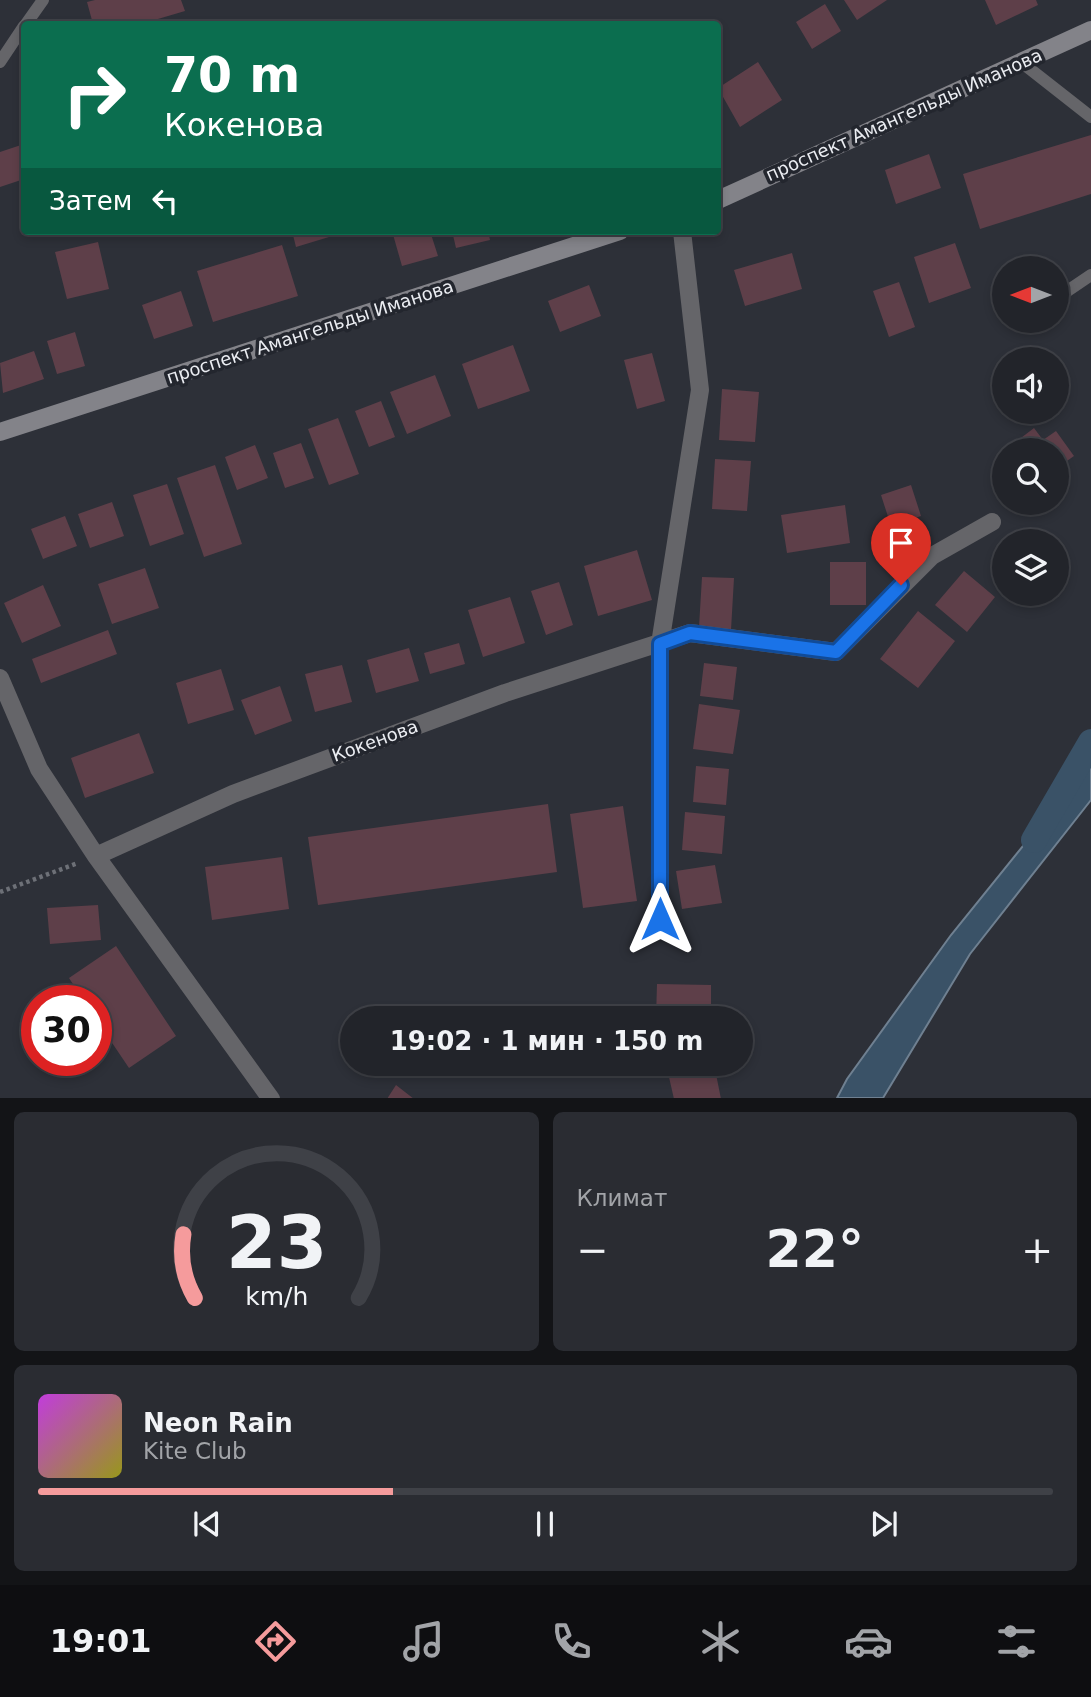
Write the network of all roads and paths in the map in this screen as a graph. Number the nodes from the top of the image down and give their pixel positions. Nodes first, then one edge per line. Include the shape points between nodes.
1 (43, 0) edge
2 (28, 21) edge
3 (1091, 30) edge
4 (21, 31) edge
5 (0, 62) edge
6 (1021, 62) junction
7 (1091, 117) edge
8 (721, 199) edge
9 (608, 235) edge
10 (682, 235) edge
11 (1091, 275) edge
12 (1069, 290) edge
13 (0, 432) edge
14 (992, 522) dead end
15 (660, 644) junction
16 (0, 678) edge
17 (96, 856) junction
18 (0, 892) edge
19 (660, 919) dead end
20 (271, 1098) edge

1 - 2 lane
3 - 6 main road, проспект Амангельды Иманова
4 - 5 lane
6 - 7 lane
6 - 8 main road, проспект Амангельды Иманова
9 - 13 main road, проспект Амангельды Иманова
10 - 15 street via 700,390
11 - 12 lane
14 - 15 street, Кокенова via 932,556 836,652 690,633
15 - 17 street, Кокенова via 505,693 233,794
15 - 19 street
16 - 17 street via 39,769
17 - 18 path
17 - 20 street

